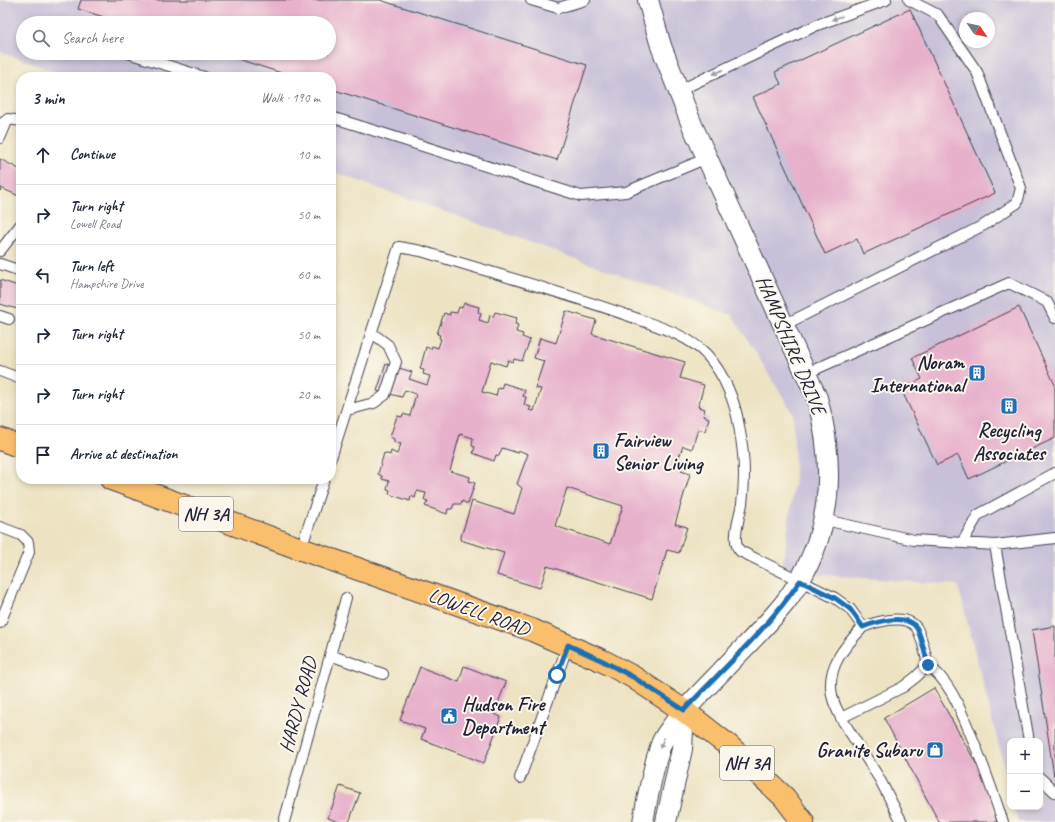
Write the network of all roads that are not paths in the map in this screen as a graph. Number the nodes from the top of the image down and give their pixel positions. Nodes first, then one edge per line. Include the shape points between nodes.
1 (531, 0) edge
2 (585, 0) edge
3 (648, 0) edge
4 (886, 0) edge
5 (909, 0) edge
6 (150, 60) edge
7 (188, 72) edge
8 (678, 91) junction
9 (8, 119) junction
10 (336, 119) edge
11 (16, 120) edge
12 (0, 125) edge
13 (0, 138) edge
14 (707, 158) junction
15 (16, 230) edge
16 (0, 251) edge
17 (0, 264) edge
18 (16, 269) edge
19 (1055, 318) edge
20 (784, 325) junction
21 (372, 333) junction
22 (0, 371) edge
23 (807, 373) junction
24 (16, 377) edge
25 (347, 410) junction
26 (0, 439) edge
27 (336, 443) edge
28 (16, 445) edge
29 (1055, 473) edge
30 (125, 484) edge
31 (322, 484) edge
32 (825, 520) junction
33 (0, 527) edge
34 (1055, 538) edge
35 (962, 543) junction
36 (995, 545) junction
37 (301, 549) junction
38 (800, 581) junction
39 (346, 598) dead end
40 (0, 623) edge
41 (863, 627) junction
42 (568, 645) junction
43 (330, 655) junction
44 (928, 665) junction
45 (382, 674) dead end
46 (684, 710) junction
47 (841, 718) junction
48 (1028, 738) edge
49 (520, 778) dead end
50 (1043, 781) edge
51 (1055, 792) edge
52 (284, 822) edge
53 (643, 822) edge
54 (666, 822) edge
55 (803, 822) edge
56 (902, 822) edge
57 (1003, 822) edge

1 - 2 lane via 558,8
3 - 8 street, HAMPSHIRE DRIVE via 661,46
4 -> 8 lane via 817,25
5 - 20 lane via 938,15 977,72 1021,188 1017,203 984,225
6 - 7 lane
8 - 14 street, HAMPSHIRE DRIVE
9 - 11 lane
9 - 12 lane
9 - 13 lane
10 - 14 lane via 581,196 626,192
14 - 20 street, HAMPSHIRE DRIVE
15 - 16 lane
17 - 18 lane
19 - 23 lane via 1047,302 1009,284
20 - 23 street, HAMPSHIRE DRIVE
21 - 25 lane
21 - 25 lane via 388,346 396,362 385,395 374,403
21 - 38 lane via 399,247 421,251 595,304 651,324 695,345 707,355 717,369 737,413 744,474 736,545 740,551
22 - 24 lane
23 - 32 street, HAMPSHIRE DRIVE via 824,421 827,443
25 - 27 lane
26 - 28 main road
29 - 35 lane via 978,514
30 - 37 main road, LOWELL ROAD / NH 3A
31 - 37 lane
32 - 35 lane via 914,540
32 - 38 street, HAMPSHIRE DRIVE
33 - 40 lane via 22,535 28,542 29,552
34 - 36 lane
35 - 36 lane
36 - 48 lane
37 - 42 main road, LOWELL ROAD / NH 3A via 492,615
38 - 41 lane via 835,598 850,609
38 - 46 street, HAMPSHIRE DRIVE via 766,625
39 - 43 lane, HARDY ROAD
41 - 44 lane via 894,619 907,621 916,627
41 - 47 lane via 835,662 830,679 832,696
42 - 46 main road, LOWELL ROAD / NH 3A via 633,677
42 - 49 lane
43 - 45 lane
43 - 52 lane, HARDY ROAD
44 - 47 lane via 903,687
44 - 57 lane via 938,672 956,698
46 -> 53 street, HAMPSHIRE DRIVE via 663,740
46 - 54 street via 682,749
46 - 55 main road, LOWELL ROAD / NH 3A via 729,746 784,797
47 - 56 lane via 879,778
50 - 51 lane

